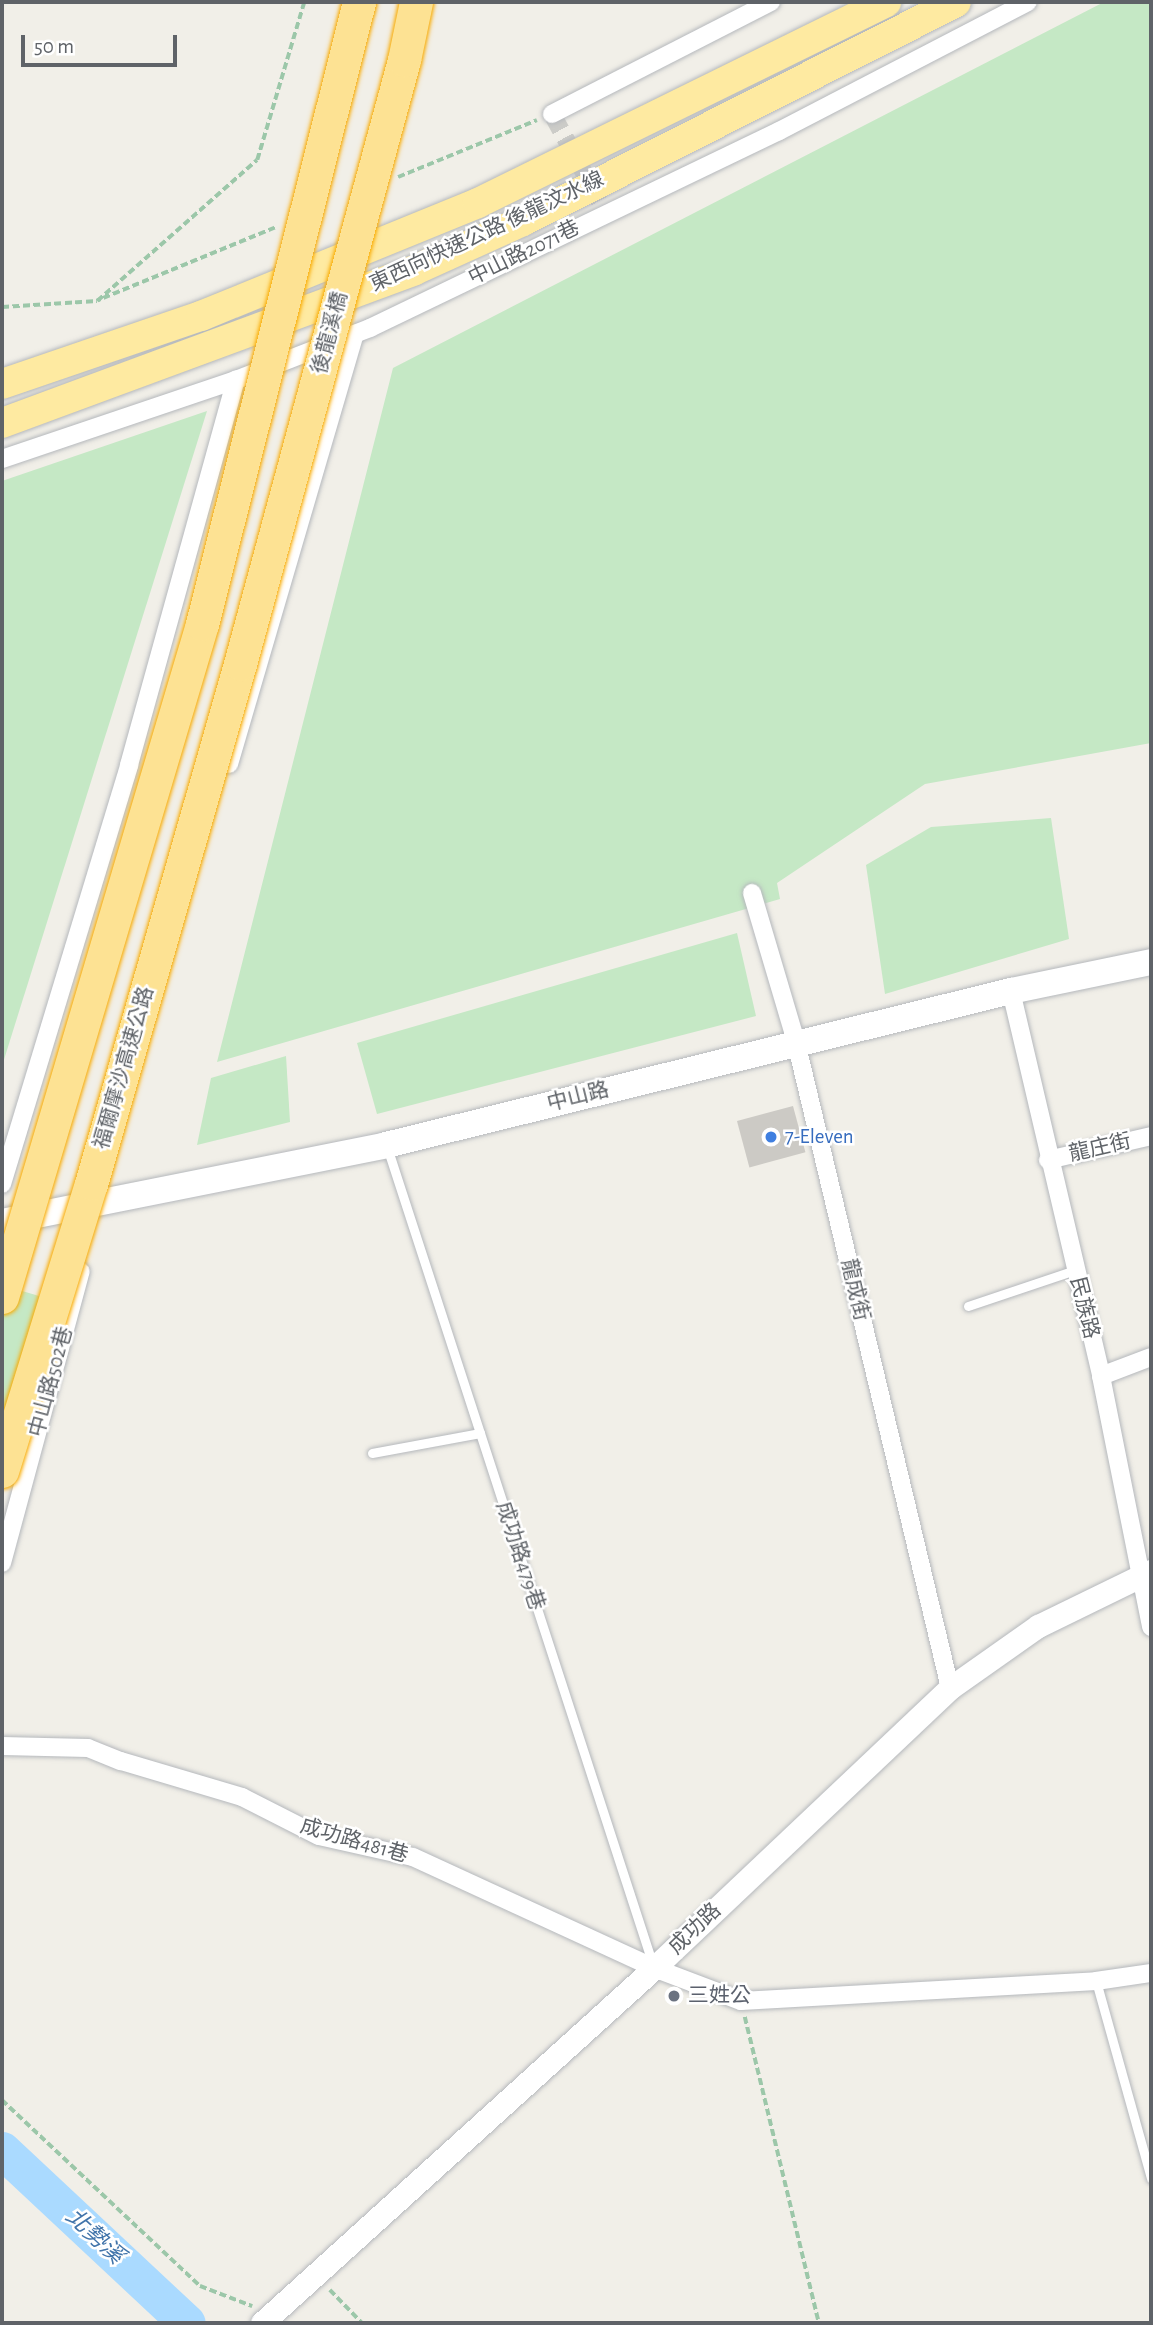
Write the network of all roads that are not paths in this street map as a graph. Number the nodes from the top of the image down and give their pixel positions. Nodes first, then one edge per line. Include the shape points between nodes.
1 (359, 2) edge
2 (416, 2) edge
3 (771, 2) edge
4 (886, 2) edge
5 (956, 2) edge
6 (1028, 2) edge
7 (552, 114) road end
8 (355, 334) junction
9 (236, 380) junction
10 (2, 384) edge
11 (2, 423) edge
12 (2, 459) edge
13 (240, 664) joint
14 (752, 894) dead end
15 (1151, 962) edge
16 (1011, 991) junction
17 (796, 1042) junction
18 (1151, 1136) edge
19 (386, 1145) junction
20 (1048, 1160) junction
21 (2, 1184) edge
22 (99, 1201) junction
23 (2, 1222) edge
24 (1075, 1270) junction
25 (2, 1297) edge
26 (968, 1306) dead end
27 (1151, 1357) edge
28 (1101, 1376) junction
29 (480, 1433) junction
30 (372, 1453) dead end
31 (2, 1471) edge
32 (2, 1563) edge
33 (1147, 1573) edge
34 (1151, 1627) edge
35 (950, 1688) junction
36 (2, 1746) edge
37 (654, 1968) junction
38 (1151, 1973) edge
39 (1096, 1981) junction
40 (1151, 2178) edge
41 (266, 2320) edge

1 - 25 highway, bridge via 202,624
2 - 13 highway, 後龍溪橋, bridge
3 - 7 street
4 - 10 highway, 東西向快速公路 後龍汶水線 via 478,203 201,316
5 - 11 highway, 東西向快速公路 後龍汶水線 via 415,270
6 - 8 street, 中山路2071巷 via 779,131
8 - 9 street, 中山路2071巷
8 - 22 street, 中山路502巷
9 - 12 street, 中山路2071巷
9 - 21 street via 133,752
13 - 31 highway, 福爾摩沙高速公路, bridge via 91,1184
14 - 17 street, 龍成街
15 - 16 main road, 中山路
16 - 17 main road, 中山路
16 - 20 street, 民族路
17 - 19 main road, 中山路
17 - 35 street, 龍成街
18 - 20 street, 龍庄街
19 - 22 main road, 中山路
19 - 29 lane, 成功路479巷
20 - 24 street, 民族路
22 - 23 main road, 中山路
22 - 32 street, 中山路502巷
24 - 26 lane
24 - 28 street, 民族路
27 - 28 street
28 - 33 street, 民族路
29 - 30 lane
29 - 37 lane, 成功路479巷
33 - 34 street, 民族路
33 - 35 street, 成功路 via 1038,1626
35 - 37 street, 成功路
36 - 37 street, 成功路481巷 via 88,1748 242,1797 319,1836 413,1857
37 - 39 street, 成功路481巷 via 741,2001
37 - 41 street, 成功路
38 - 39 street
39 - 40 lane

